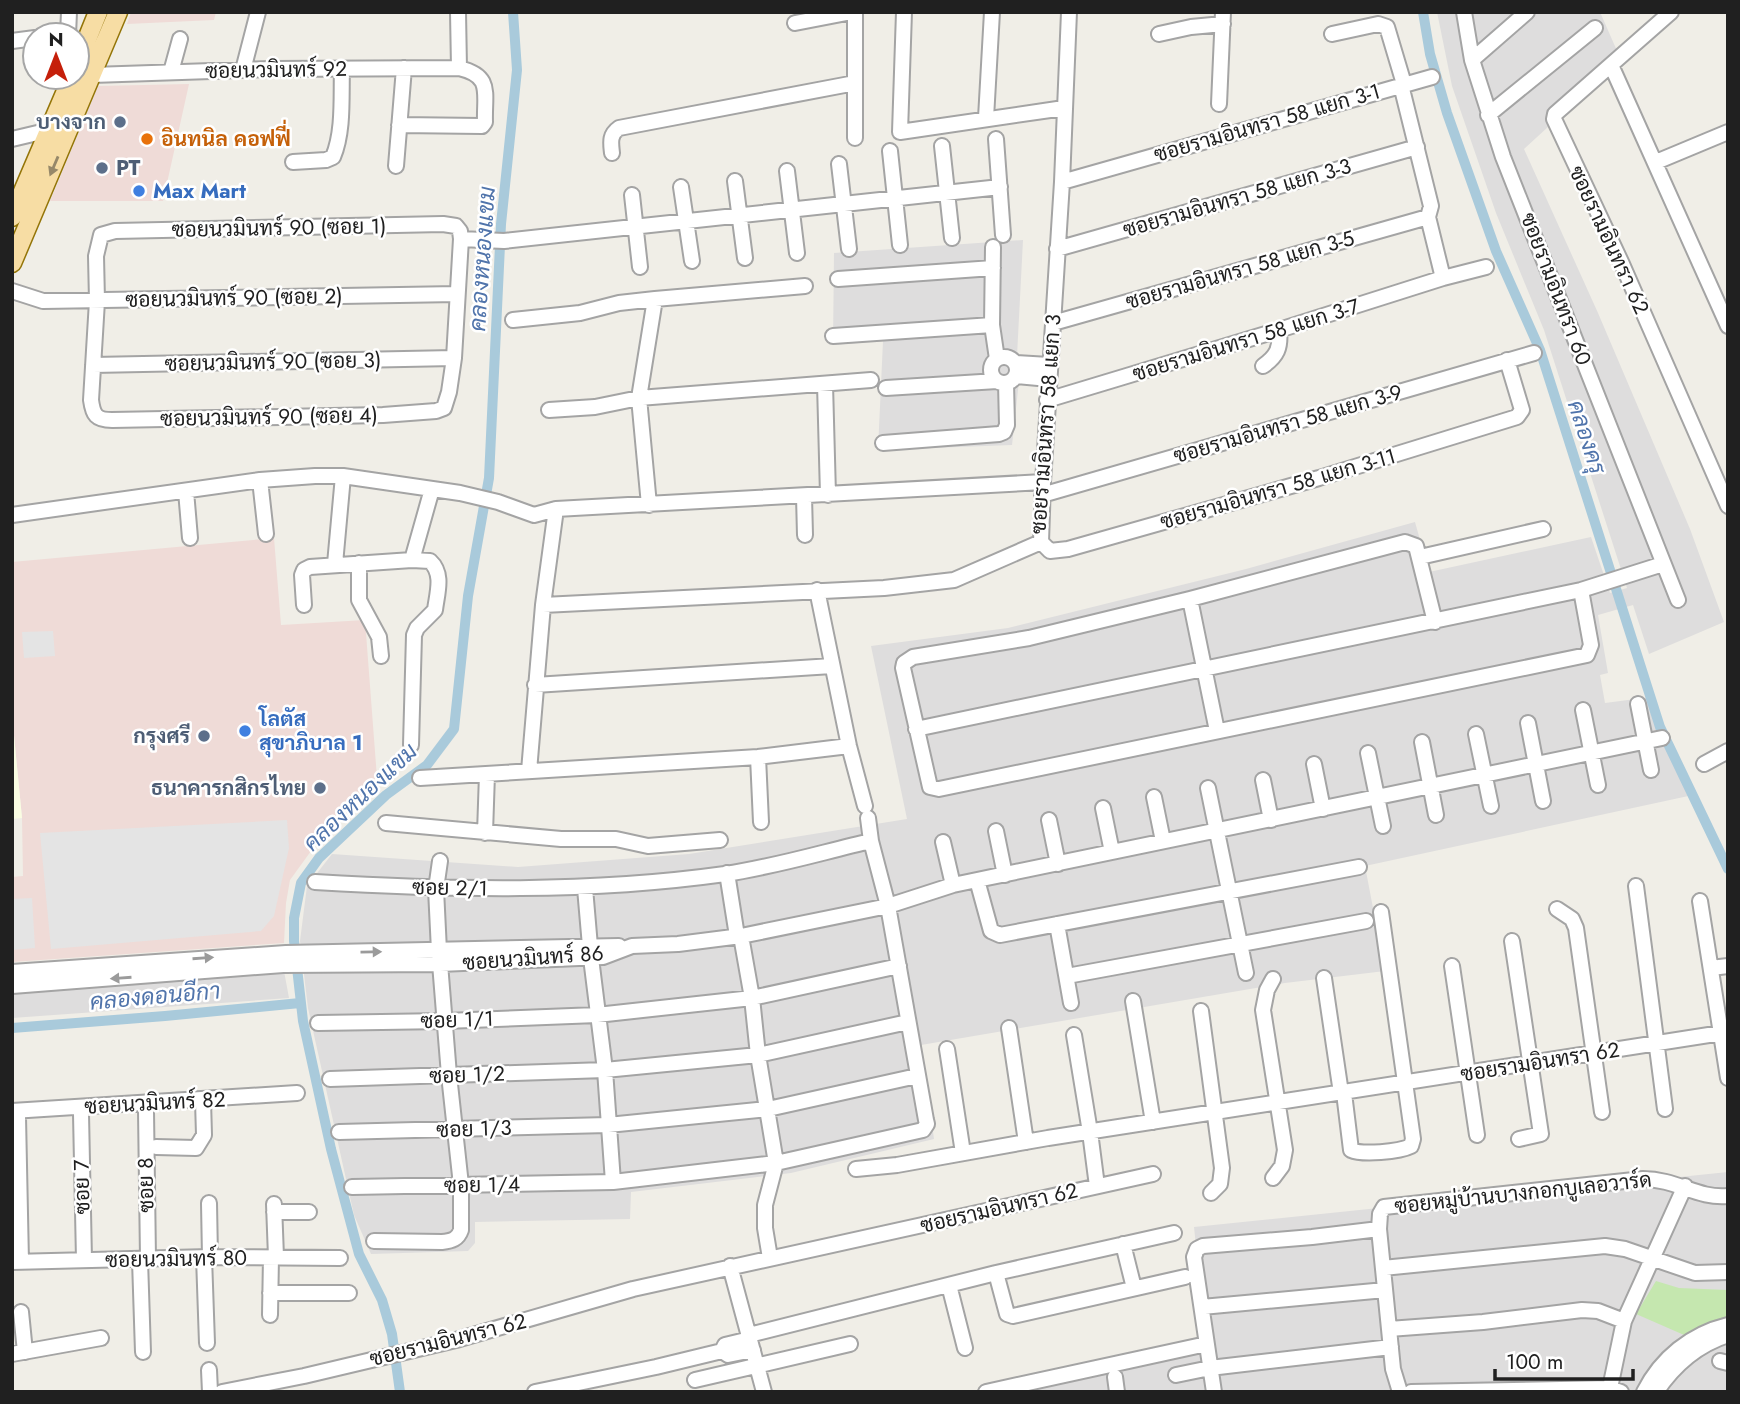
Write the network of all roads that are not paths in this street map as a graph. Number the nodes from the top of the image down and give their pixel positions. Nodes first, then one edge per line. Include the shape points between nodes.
1 (118, 12) edge
2 (258, 12) edge
3 (458, 12) edge
4 (854, 12) edge
5 (904, 12) edge
6 (992, 12) edge
7 (1069, 12) edge
8 (1464, 12) edge
9 (1527, 12) edge
10 (1664, 14) edge
11 (1223, 18) edge
12 (795, 23) dead end
13 (1595, 28) dead end
14 (1159, 34) dead end
15 (1332, 34) dead end
16 (180, 39) dead end
17 (1472, 61) junction
18 (1611, 65) junction
19 (342, 68) junction
20 (404, 68) junction
21 (465, 69) junction
22 (243, 70) junction
23 (171, 72) junction
24 (92, 75) junction
25 (1432, 77) dead end
26 (855, 83) junction
27 (1403, 84) junction
28 (66, 91) edge
29 (1219, 104) dead end
30 (1064, 108) junction
31 (1488, 115) junction
32 (986, 118) junction
33 (399, 125) junction
34 (50, 130) junction
35 (1727, 133) edge
36 (855, 138) dead end
37 (12, 139) edge
38 (996, 139) dead end
39 (942, 145) dead end
40 (1417, 147) junction
41 (890, 151) dead end
42 (612, 153) dead end
43 (293, 162) dead end
44 (1656, 162) junction
45 (839, 164) dead end
46 (396, 166) dead end
47 (787, 171) dead end
48 (735, 181) dead end
49 (1062, 182) junction
50 (681, 187) dead end
51 (1000, 187) junction
52 (946, 193) junction
53 (632, 195) dead end
54 (895, 198) junction
55 (844, 204) junction
56 (792, 210) junction
57 (740, 215) junction
58 (1428, 217) junction
59 (12, 218) edge
60 (685, 221) junction
61 (636, 226) junction
62 (1003, 235) dead end
63 (952, 238) dead end
64 (461, 239) junction
65 (901, 245) dead end
66 (993, 247) dead end
67 (849, 249) dead end
68 (1057, 249) junction
69 (797, 253) dead end
70 (745, 258) dead end
71 (692, 261) dead end
72 (12, 263) edge
73 (640, 267) dead end
74 (1486, 267) dead end
75 (993, 268) junction
76 (1443, 278) junction
77 (838, 279) dead end
78 (805, 286) dead end
79 (12, 291) edge
80 (457, 294) junction
81 (655, 299) junction
82 (97, 301) junction
83 (513, 320) dead end
84 (1053, 323) junction
85 (992, 325) junction
86 (1728, 326) edge
87 (1279, 330) junction
88 (833, 336) dead end
89 (1534, 352) dead end
90 (454, 358) junction
91 (997, 359) junction
92 (1507, 360) junction
93 (93, 365) junction
94 (1263, 366) dead end
95 (1049, 372) junction
96 (1009, 376) junction
97 (871, 380) dead end
98 (825, 384) junction
99 (886, 388) dead end
100 (639, 398) junction
101 (1048, 400) junction
102 (549, 410) dead end
103 (883, 443) dead end
104 (343, 476) junction
105 (260, 480) junction
106 (432, 489) junction
107 (1042, 489) junction
108 (186, 491) junction
109 (828, 495) junction
110 (804, 496) junction
111 (649, 505) junction
112 (1728, 506) edge
113 (556, 509) junction
114 (12, 515) edge
115 (1543, 529) dead end
116 (266, 534) dead end
117 (805, 535) dead end
118 (190, 538) dead end
119 (1041, 542) junction
120 (1420, 557) junction
121 (412, 560) junction
122 (359, 563) junction
123 (335, 564) junction
124 (1663, 564) junction
125 (817, 590) junction
126 (1581, 590) junction
127 (1190, 599) junction
128 (1678, 600) dead end
129 (304, 605) dead end
130 (543, 605) junction
131 (1435, 622) junction
132 (381, 656) dead end
133 (832, 666) junction
134 (1205, 669) junction
135 (535, 685) junction
136 (1638, 704) dead end
137 (1583, 710) dead end
138 (1528, 723) dead end
139 (916, 729) junction
140 (1217, 732) junction
141 (1476, 734) dead end
142 (1661, 738) dead end
143 (1646, 741) junction
144 (1422, 742) dead end
145 (411, 745) dead end
146 (849, 746) junction
147 (1728, 751) edge
148 (1591, 752) junction
149 (1368, 753) dead end
150 (758, 757) junction
151 (1536, 762) junction
152 (1314, 764) dead end
153 (1704, 764) dead end
154 (1651, 770) dead end
155 (529, 771) junction
156 (487, 774) junction
157 (1484, 774) junction
158 (420, 778) dead end
159 (1263, 780) dead end
160 (1598, 785) dead end
161 (1430, 786) junction
162 (1208, 788) dead end
163 (1377, 796) junction
164 (1154, 797) dead end
165 (1543, 801) dead end
166 (1490, 806) dead end
167 (1103, 808) dead end
168 (1323, 809) junction
169 (1436, 815) dead end
170 (1049, 820) dead end
171 (1271, 820) junction
172 (761, 822) dead end
173 (386, 823) dead end
174 (1383, 826) dead end
175 (996, 831) dead end
176 (1217, 831) junction
177 (485, 833) junction
178 (720, 840) dead end
179 (871, 841) junction
180 (1163, 841) junction
181 (943, 842) dead end
182 (1112, 852) junction
183 (440, 861) dead end
184 (1058, 864) junction
185 (1359, 867) dead end
186 (727, 873) junction
187 (1005, 875) junction
188 (977, 880) junction
189 (315, 882) dead end
190 (953, 885) junction
191 (1636, 886) dead end
192 (585, 888) junction
193 (436, 889) junction
194 (1230, 892) junction
195 (1700, 901) dead end
196 (888, 906) junction
197 (1557, 909) dead end
198 (1381, 912) dead end
199 (1366, 921) dead end
200 (1057, 924) junction
201 (739, 936) junction
202 (1512, 941) dead end
203 (1241, 945) junction
204 (590, 953) junction
205 (440, 957) junction
206 (295, 959) junction
207 (1452, 966) dead end
208 (1728, 966) edge
209 (899, 967) junction
210 (1711, 968) junction
211 (12, 972) edge
212 (1246, 973) dead end
213 (1067, 976) junction
214 (1324, 978) dead end
215 (1273, 979) dead end
216 (12, 986) edge
217 (752, 998) junction
218 (1133, 1001) dead end
219 (1071, 1003) dead end
220 (1200, 1011) dead end
221 (597, 1015) junction
222 (445, 1021) junction
223 (908, 1022) junction
224 (318, 1023) dead end
225 (1009, 1028) dead end
226 (1725, 1033) edge
227 (1074, 1035) dead end
228 (1655, 1044) junction
229 (947, 1049) dead end
230 (1594, 1053) junction
231 (758, 1055) junction
232 (1530, 1064) junction
233 (605, 1070) junction
234 (1469, 1074) junction
235 (449, 1075) junction
236 (917, 1076) junction
237 (1728, 1078) edge
238 (330, 1079) dead end
239 (1405, 1084) junction
240 (297, 1093) dead end
241 (1342, 1093) junction
242 (203, 1101) junction
243 (1279, 1103) junction
244 (1665, 1109) dead end
245 (768, 1110) junction
246 (146, 1111) dead end
247 (1602, 1112) dead end
248 (1215, 1113) junction
249 (15, 1114) edge
250 (80, 1114) dead end
251 (1153, 1122) junction
252 (608, 1125) junction
253 (455, 1129) junction
254 (339, 1132) dead end
255 (1090, 1132) junction
256 (1477, 1135) dead end
257 (1519, 1139) dead end
258 (1026, 1142) junction
259 (156, 1147) dead end
260 (963, 1153) junction
261 (776, 1163) junction
262 (856, 1169) dead end
263 (1153, 1174) dead end
264 (1273, 1178) dead end
265 (613, 1182) junction
266 (461, 1185) junction
267 (1097, 1186) junction
268 (1685, 1186) junction
269 (352, 1187) dead end
270 (1211, 1193) dead end
271 (1728, 1196) edge
272 (209, 1203) dead end
273 (309, 1212) dead end
274 (1379, 1229) junction
275 (1174, 1233) dead end
276 (374, 1241) dead end
277 (1123, 1244) junction
278 (207, 1257) junction
279 (274, 1257) junction
280 (340, 1258) dead end
281 (770, 1258) junction
282 (1654, 1258) junction
283 (144, 1259) junction
284 (84, 1261) junction
285 (17, 1262) edge
286 (730, 1266) junction
287 (1383, 1268) junction
288 (1728, 1272) edge
289 (996, 1273) junction
290 (1185, 1277) dead end
291 (949, 1285) junction
292 (1134, 1288) junction
293 (1385, 1290) junction
294 (270, 1293) junction
295 (349, 1293) dead end
296 (1202, 1307) junction
297 (21, 1312) dead end
298 (270, 1315) dead end
299 (1624, 1321) junction
300 (1728, 1325) edge
301 (1389, 1329) junction
302 (1728, 1335) edge
303 (101, 1338) dead end
304 (750, 1338) junction
305 (207, 1343) dead end
306 (850, 1343) dead end
307 (1202, 1345) dead end
308 (1391, 1347) junction
309 (965, 1348) dead end
310 (143, 1352) dead end
311 (19, 1353) edge
312 (757, 1365) junction
313 (1210, 1368) junction
314 (209, 1370) dead end
315 (1175, 1375) dead end
316 (695, 1380) dead end
317 (214, 1390) edge
318 (1548, 1390) edge
319 (1616, 1390) edge
320 (535, 1392) edge
321 (764, 1392) edge
322 (986, 1392) edge
323 (1214, 1392) edge
324 (1400, 1392) edge
325 (1411, 1392) edge
326 (1644, 1392) edge
327 (1656, 1392) edge

1 - 24 main road
2 - 22 street
3 - 21 street
4 - 12 street
4 - 26 street
5 - 32 street via 901,132
6 - 32 street
7 - 30 street, ซอยรามอินทรา 58 แยก 3
8 - 17 street, ซอยรามอินทรา 60
9 - 17 street
10 - 18 street, ซอยรามอินทรา 62
11 - 14 street
11 - 29 street
13 - 31 street
15 - 27 street via 1384,24
16 - 23 street
17 - 31 street, ซอยรามอินทรา 60
18 - 44 street
18 - 112 street, ซอยรามอินทรา 62 via 1555,114 1556,125
19 - 20 street, ซอยนวมินทร์ 92
19 - 22 street, ซอยนวมินทร์ 92
19 - 43 street via 337,148 326,160
20 - 21 street, ซอยนวมินทร์ 92
20 - 33 street
21 - 33 street via 480,75 484,83 482,126
22 - 23 street, ซอยนวมินทร์ 92
23 - 24 street, ซอยนวมินทร์ 92
24 -> 72 main road
25 - 27 street
26 - 36 street
26 - 42 street via 619,128 611,137
27 - 40 street, ซอยรามอินทรา 58 แยก 3-1
27 - 49 street, ซอยรามอินทรา 58 แยก 3-1
28 - 34 main road
30 - 32 street
30 - 49 street, ซอยรามอินทรา 58 แยก 3
31 - 124 street, ซอยรามอินทรา 60
33 - 46 street
34 - 37 street
34 - 59 main road
35 - 44 street
38 - 51 street
39 - 52 street
40 - 58 street, ซอยรามอินทรา 58 แยก 3-1 via 1431,206
40 - 68 street, ซอยรามอินทรา 58 แยก 3-3
41 - 54 street
44 - 86 street
45 - 55 street
47 - 56 street
48 - 57 street
49 - 68 street, ซอยรามอินทรา 58 แยก 3
50 - 60 street
51 - 52 street
51 - 62 street
52 - 54 street
52 - 63 street
53 - 61 street
54 - 55 street
54 - 65 street
55 - 56 street
55 - 67 street
56 - 57 street
56 - 69 street
57 - 60 street
57 - 70 street
58 - 76 street, ซอยรามอินทรา 58 แยก 3-1
58 - 84 street, ซอยรามอินทรา 58 แยก 3-5
60 - 61 street
60 - 71 street
61 - 64 street via 499,240
61 - 73 street
64 - 80 street
64 - 82 street, ซอยนวมินทร์ 90 (ซอย 1) via 456,226 443,224 115,231 101,235 97,244
66 - 75 street
68 - 84 street, ซอยรามอินทรา 58 แยก 3
74 - 76 street, ซอยรามอินทรา 58 แยก 3-7
75 - 77 street
75 - 85 street
76 - 87 street, ซอยรามอินทรา 58 แยก 3-7
78 - 81 street
79 - 82 street, ซอยนวมินทร์ 90 (ซอย 2) via 43,302
80 - 82 street, ซอยนวมินทร์ 90 (ซอย 2)
80 - 90 street
81 - 83 street
81 - 100 street
82 - 93 street
84 - 95 street, ซอยรามอินทรา 58 แยก 3
85 - 88 street
85 - 91 street
87 - 94 street via 1278,351
87 - 101 street, ซอยรามอินทรา 58 แยก 3-7
89 - 92 street, ซอยรามอินทรา 58 แยก 3-9
90 - 93 street, ซอยนวมินทร์ 90 (ซอย 3)
90 - 93 street, ซอยนวมินทร์ 90 (ซอย 4) via 444,408 383,415 103,420 93,413
91 - 96 street via 1009,358
91 - 96 street via 991,371
92 - 107 street, ซอยรามอินทรา 58 แยก 3-9
92 - 119 street, ซอยรามอินทรา 58 แยก 3-11 via 1522,410 1517,418 1068,549 1051,551
95 - 96 street
95 - 101 street, ซอยรามอินทรา 58 แยก 3
96 - 99 street
96 - 103 street via 1004,432
97 - 98 street
98 - 100 street
98 - 109 street
100 - 102 street
100 - 111 street
101 - 107 street, ซอยรามอินทรา 58 แยก 3
104 - 105 street, ซอยรามอินทรา 58 แยก 3-9
104 - 106 street, ซอยรามอินทรา 58 แยก 3-9
104 - 123 street
105 - 108 street, ซอยรามอินทรา 58 แยก 3-9
105 - 116 street
106 - 113 street, ซอยรามอินทรา 58 แยก 3-9 via 498,502 534,515
106 - 121 street
107 - 109 street, ซอยรามอินทรา 58 แยก 3-9
107 - 119 street, ซอยรามอินทรา 58 แยก 3
108 - 114 street, ซอยรามอินทรา 58 แยก 3-9
108 - 118 street
109 - 110 street, ซอยรามอินทรา 58 แยก 3-9
110 - 111 street, ซอยรามอินทรา 58 แยก 3-9
110 - 117 street
111 - 113 street, ซอยรามอินทรา 58 แยก 3-9
113 - 130 street
115 - 120 street
119 - 125 street, ซอยรามอินทรา 58 แยก 3 via 954,580
120 - 127 street via 1416,546 1405,542
120 - 131 street
121 - 122 street
121 - 145 street via 430,561 439,575 435,610 414,635
122 - 123 street
122 - 132 street via 359,600 379,637
123 - 129 street via 304,570
124 - 126 street
124 - 128 street, ซอยรามอินทรา 60
125 - 130 street, ซอยรามอินทรา 58 แยก 3
125 - 133 street
126 - 131 street
126 - 140 street via 1591,645 1587,654
127 - 134 street
127 - 139 street via 1017,641 907,659 903,668
130 - 135 street
131 - 134 street
133 - 135 street
133 - 146 street
134 - 139 street
134 - 140 street
135 - 155 street
136 - 143 street
137 - 148 street
138 - 151 street
139 - 140 street via 930,787 939,789
141 - 157 street
142 - 143 street, ซอยนวมินทร์ 86
143 - 148 street, ซอยนวมินทร์ 86
143 - 154 street
144 - 161 street
146 - 150 street
146 - 179 street
147 - 153 street
148 - 151 street, ซอยนวมินทร์ 86
148 - 160 street
149 - 163 street
150 - 155 street
150 - 172 street
151 - 157 street, ซอยนวมินทร์ 86
151 - 165 street
152 - 168 street
155 - 156 street
156 - 158 street
156 - 177 street
157 - 161 street, ซอยนวมินทร์ 86
157 - 166 street
159 - 171 street
161 - 163 street, ซอยนวมินทร์ 86
161 - 169 street
162 - 176 street
163 - 168 street, ซอยนวมินทร์ 86
163 - 174 street
164 - 180 street
167 - 182 street
168 - 171 street, ซอยนวมินทร์ 86
170 - 184 street
171 - 176 street, ซอยนวมินทร์ 86
173 - 177 street
175 - 187 street
176 - 180 street, ซอยนวมินทร์ 86
176 - 194 street
177 - 178 street via 616,839 648,846
179 - 186 street, ซอย 2/1
179 - 196 street
180 - 182 street, ซอยนวมินทร์ 86
181 - 190 street
182 - 184 street, ซอยนวมินทร์ 86
183 - 193 street
184 - 187 street, ซอยนวมินทร์ 86
185 - 194 street
186 - 192 street, ซอย 2/1
186 - 201 street
187 - 188 street, ซอยนวมินทร์ 86
188 - 190 street, ซอยนวมินทร์ 86
188 - 200 street via 991,931 997,935
189 - 193 street, ซอย 2/1
190 - 196 street, ซอยนวมินทร์ 86
191 - 228 street
192 - 193 street, ซอย 2/1
192 - 204 street
193 - 205 street
194 - 200 street
194 - 203 street
195 - 210 street
196 - 201 street, ซอยนวมินทร์ 86
196 - 209 street
197 - 230 street via 1572,919 1576,928
198 - 239 street
199 - 203 street
200 - 213 street
201 - 204 street, ซอยนวมินทร์ 86 via 632,946 606,956
201 - 217 street
202 - 232 street
203 - 212 street
203 - 213 street
204 - 205 street, ซอยนวมินทร์ 86
204 - 221 street
205 - 206 street, ซอยนวมินทร์ 86
205 - 222 street
211 -> 206 street, ซอยนวมินทร์ 86
206 -> 216 street, ซอยนวมินทร์ 86
207 - 234 street
208 - 210 street
209 - 217 street, ซอย 1/1
209 - 223 street
210 - 226 street
213 - 219 street
214 - 241 street
215 - 243 street via 1263,1010
217 - 221 street, ซอย 1/1
217 - 231 street
218 - 251 street
220 - 248 street
221 - 222 street, ซอย 1/1
221 - 233 street
222 - 224 street, ซอย 1/1
222 - 235 street
223 - 231 street, ซอย 1/2
223 - 236 street
225 - 258 street
226 - 228 street, ซอยรามอินทรา 62
226 - 237 street
227 - 255 street
228 - 230 street, ซอยรามอินทรา 62
228 - 244 street
229 - 260 street
230 - 232 street, ซอยรามอินทรา 62
230 - 247 street
231 - 233 street, ซอย 1/2
231 - 245 street
232 - 234 street, ซอยรามอินทรา 62
232 - 257 street via 1541,1134
233 - 235 street, ซอย 1/2
233 - 252 street
234 - 239 street, ซอยรามอินทรา 62
234 - 256 street
235 - 238 street, ซอย 1/2
235 - 253 street
236 - 245 street, ซอย 1/3
236 - 261 street, ซอย 1/4 via 926,1124 923,1130
239 - 241 street, ซอยรามอินทรา 62
239 - 241 street via 1413,1139 1407,1149 1394,1151 1351,1150
240 - 242 street, ซอยนวมินทร์ 82
241 - 243 street, ซอยรามอินทรา 62
242 - 249 street, ซอยนวมินทร์ 82
242 - 259 street via 204,1135 197,1148
243 - 248 street, ซอยรามอินทรา 62
243 - 264 street via 1284,1160
245 - 252 street, ซอย 1/3
245 - 261 street
246 - 283 street, ซอย 8
248 - 251 street, ซอยรามอินทรา 62
248 - 270 street via 1222,1168 1220,1184
249 - 285 street
250 - 284 street, ซอย 7
251 - 255 street, ซอยรามอินทรา 62
252 - 253 street, ซอย 1/3
252 - 265 street
253 - 254 street, ซอย 1/3
253 - 266 street
255 - 258 street
255 - 267 street, ซอยรามอินทรา 62
258 - 260 street
260 - 262 street
261 - 265 street, ซอย 1/4
261 - 281 street via 765,1205
263 - 267 street
265 - 266 street, ซอย 1/4
266 - 269 street, ซอย 1/4
266 - 276 street via 461,1230 452,1241
267 - 281 street, ซอยรามอินทรา 62
268 - 271 street, ซอยหมู่บ้านบางกอกบูเลอวาร์ด via 1709,1196
268 - 274 street, ซอยหมู่บ้านบางกอกบูเลอวาร์ด via 1643,1178 1389,1205 1381,1210
268 - 282 street, ซอยหมู่บ้านบางกอกบูเลอวาร์ด
272 - 278 street
273 - 279 street via 274,1208
274 - 287 street, ซอยหมู่บ้านบางกอกบูเลอวาร์ด
274 - 296 street, ซอยหมู่บ้านบางกอกบูเลอวาร์ด via 1199,1248 1194,1257
275 - 277 street
277 - 289 street
277 - 292 street
278 - 279 street, ซอยนวมินทร์ 80
278 - 283 street, ซอยนวมินทร์ 80
278 - 305 street
279 - 280 street, ซอยนวมินทร์ 80
279 - 294 street
281 - 286 street, ซอยรามอินทรา 62
282 - 287 street via 1605,1246
282 - 288 street via 1695,1273
282 - 299 street, ซอยหมู่บ้านบางกอกบูเลอวาร์ด
283 - 284 street, ซอยนวมินทร์ 80
283 - 310 street, ซอย 8
284 - 285 street, ซอยนวมินทร์ 80
286 - 304 street
286 - 317 street, ซอยรามอินทรา 62 via 456,1340
287 - 293 street, ซอยหมู่บ้านบางกอกบูเลอวาร์ด
289 - 291 street
289 - 292 street via 1010,1316
290 - 292 street
291 - 304 street
291 - 309 street
293 - 296 street
293 - 301 street, ซอยหมู่บ้านบางกอกบูเลอวาร์ด
294 - 295 street
294 - 298 street
296 - 313 street, ซอยหมู่บ้านบางกอกบูเลอวาร์ด
297 - 311 street
299 - 301 street via 1582,1310
299 - 319 street, ซอยหมู่บ้านบางกอกบูเลอวาร์ด
300 - 326 street via 1685,1344 1657,1371
301 - 308 street, ซอยหมู่บ้านบางกอกบูเลอวาร์ด
302 - 327 street via 1691,1353
303 - 311 street
304 - 312 street
304 - 320 street via 727,1355 722,1351
306 - 312 street
307 - 322 street
308 - 313 street
308 - 324 street, ซอยหมู่บ้านบางกอกบูเลอวาร์ด
312 - 316 street
312 - 321 street
313 - 315 street
313 - 323 street, ซอยหมู่บ้านบางกอกบูเลอวาร์ด
314 - 317 street
318 - 319 street, ซอยหมู่บ้านบางกอกบูเลอวาร์ด
318 - 325 street, ซอยหมู่บ้านบางกอกบูเลอวาร์ด

